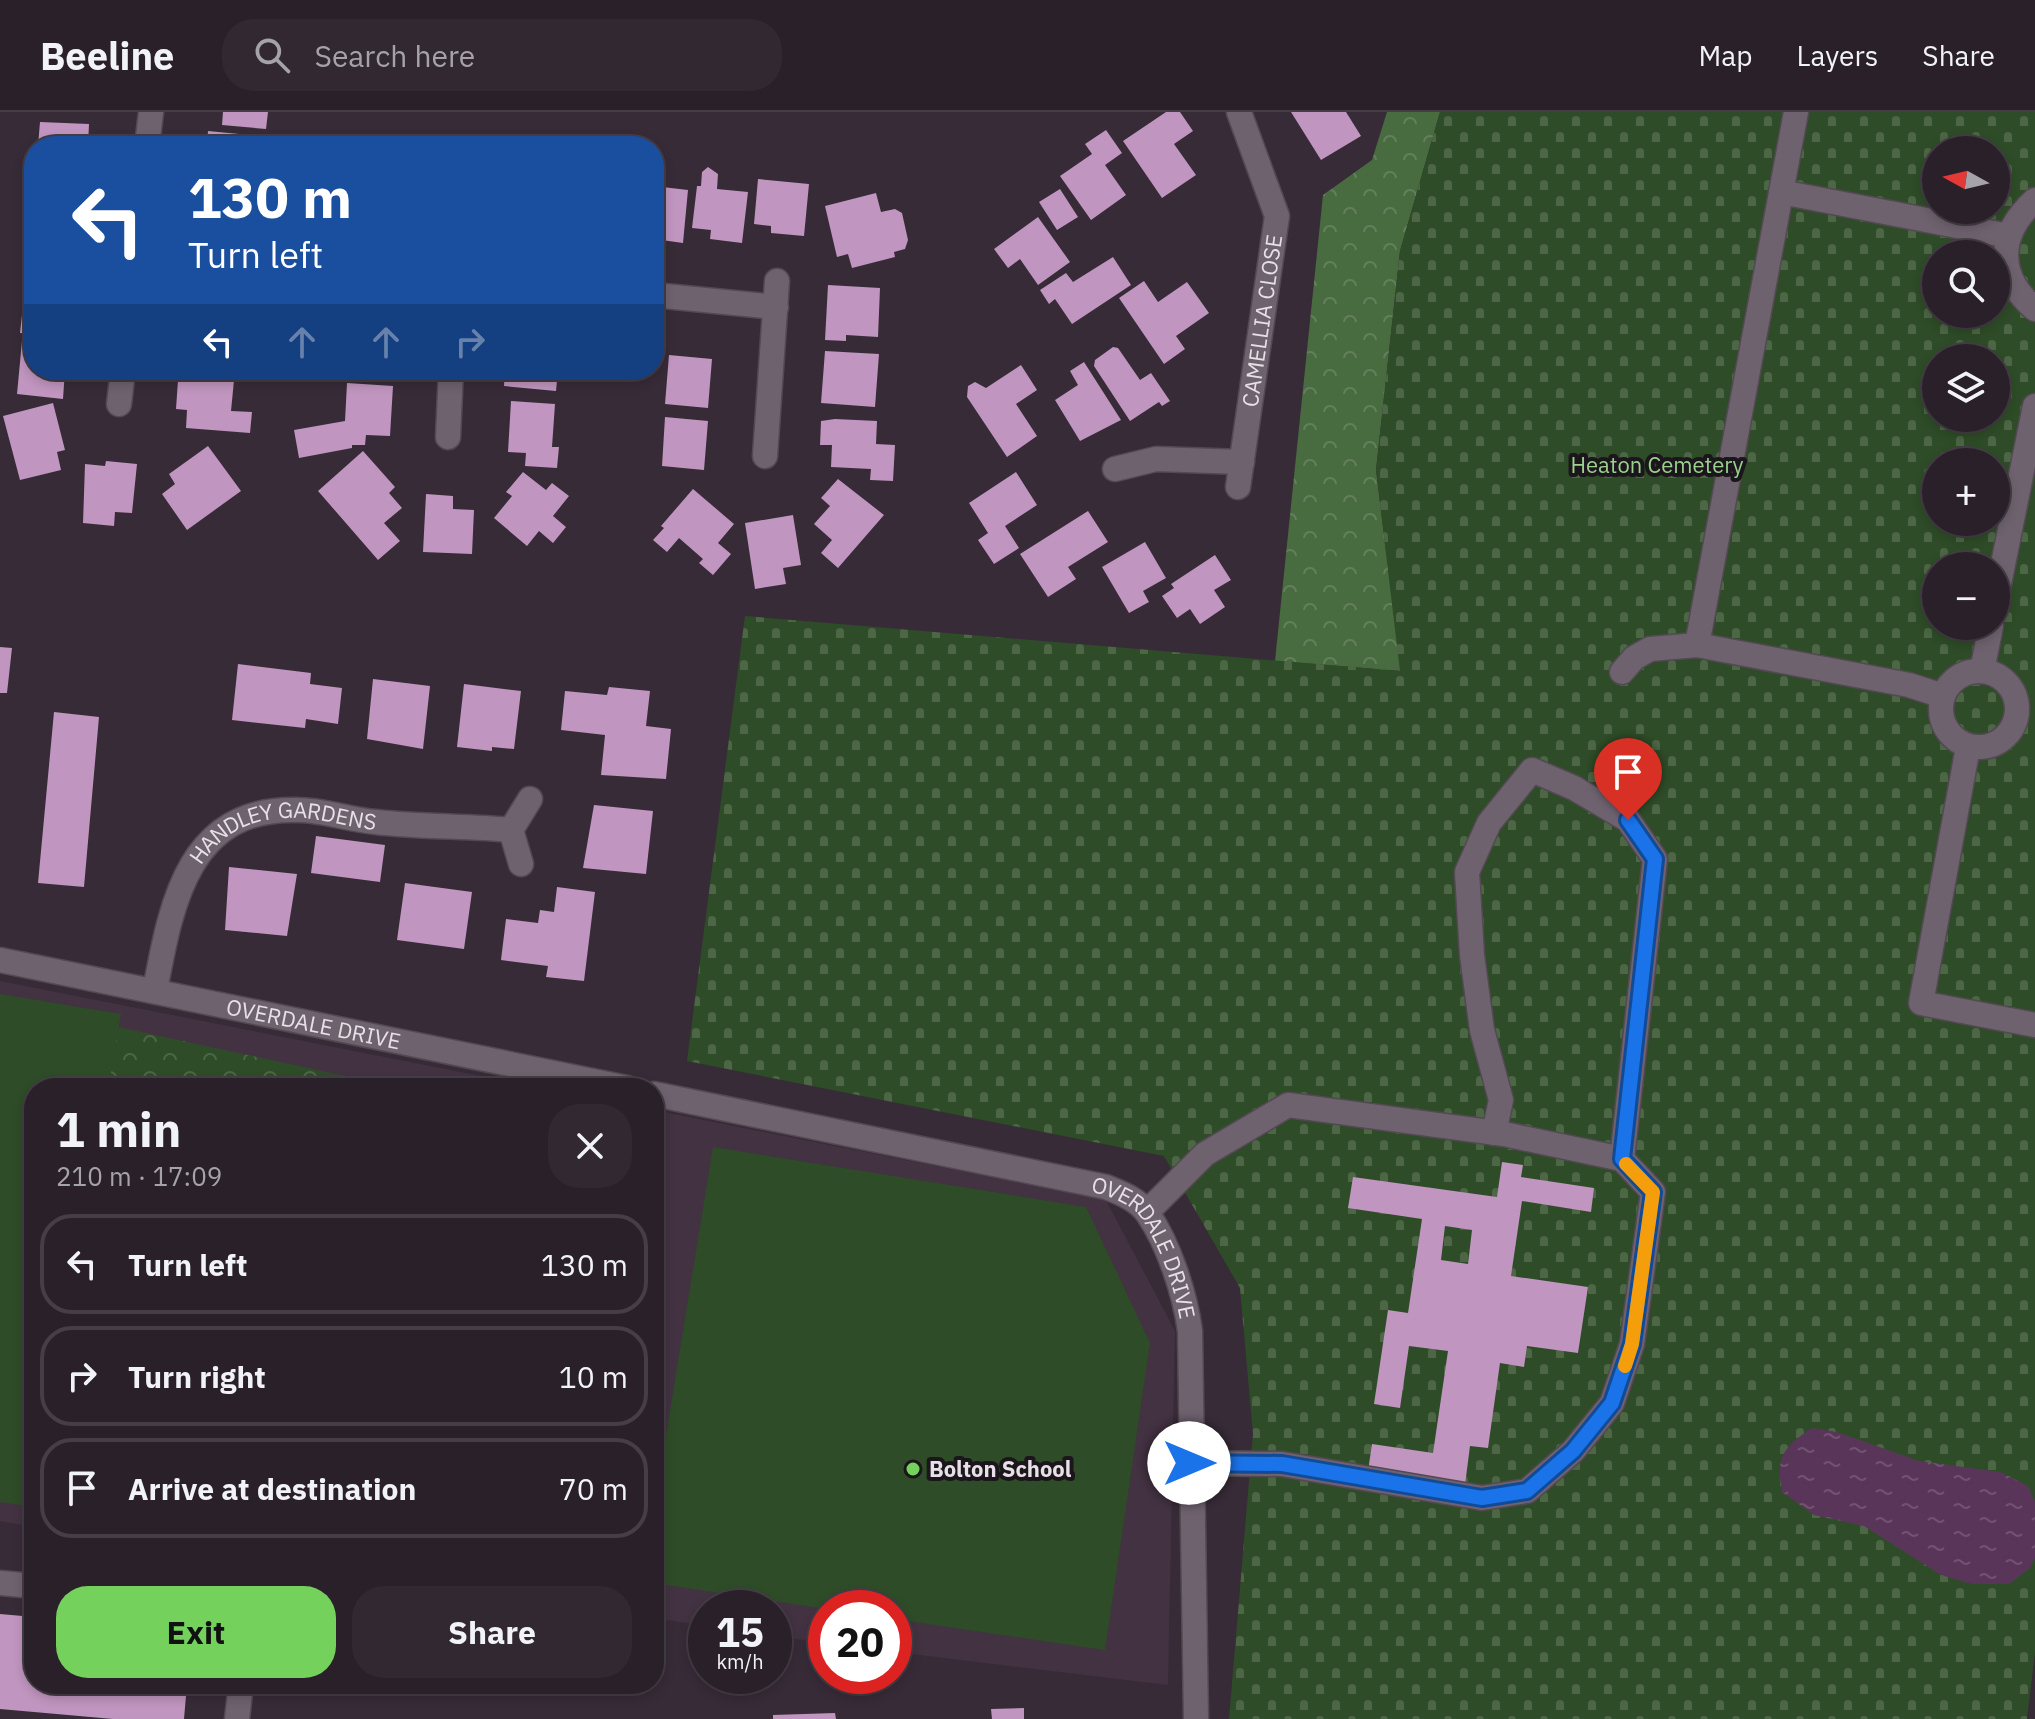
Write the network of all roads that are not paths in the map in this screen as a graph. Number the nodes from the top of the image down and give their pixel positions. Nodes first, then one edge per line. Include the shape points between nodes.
1 (151, 112) edge
2 (1239, 112) edge
3 (1796, 112) edge
4 (148, 136) edge
5 (1781, 192) junction
6 (2035, 200) edge
7 (2009, 236) junction
8 (777, 281) dead end
9 (664, 296) edge
10 (776, 307) junction
11 (2035, 309) edge
12 (122, 380) edge
13 (451, 380) edge
14 (119, 404) dead end
15 (2035, 406) edge
16 (448, 437) dead end
17 (765, 456) dead end
18 (1242, 462) junction
19 (1115, 469) dead end
20 (1238, 487) dead end
21 (2005, 552) edge
22 (1988, 640) edge
23 (1697, 645) junction
24 (1982, 671) junction
25 (1622, 672) dead end
26 (1943, 696) junction
27 (2026, 703) edge
28 (1968, 747) junction
29 (530, 799) dead end
30 (511, 830) junction
31 (521, 864) dead end
32 (0, 960) edge
33 (155, 990) junction
34 (2035, 1025) edge
35 (579, 1078) edge
36 (664, 1096) edge
37 (1494, 1133) junction
38 (1622, 1159) junction
39 (1147, 1212) junction
40 (1189, 1463) junction
41 (0, 1583) edge
42 (24, 1585) edge
43 (240, 1694) edge
44 (237, 1719) edge
45 (1196, 1719) edge

1 - 4 street
2 - 18 street, CAMELLIA CLOSE via 1277,216
3 - 5 street
5 - 7 street
5 - 23 street
6 - 7 street via 2019,215
7 - 11 street via 2008,273 2018,295
8 - 10 street
9 - 10 street
10 - 17 street
12 - 14 street
13 - 16 street
15 - 21 street
18 - 19 street via 1156,459
18 - 20 street, CAMELLIA CLOSE
22 - 24 street
23 - 25 street via 1650,649
23 - 26 street
24 - 26 street via 1953,680
24 - 27 street via 2006,682
26 - 28 street via 1943,724
27 - 28 street via 2009,734 1994,745
28 - 34 street via 1921,1003
29 - 30 street
30 - 31 street
30 - 33 street, HANDLEY GARDENS via 378,823 297,810 261,814 226,828 200,851 179,884
32 - 33 street, OVERDALE DRIVE
33 - 35 street, OVERDALE DRIVE
36 - 39 street, OVERDALE DRIVE via 1106,1187
37 - 38 street
37 - 38 street via 1501,1100 1482,1030 1467,872 1489,823 1532,770 1628,820 1655,859
37 - 39 street via 1288,1105 1205,1154
38 - 40 street via 1653,1192 1632,1344 1612,1403 1573,1451 1527,1491 1482,1498 1282,1464
39 - 40 street, OVERDALE DRIVE via 1185,1297 1190,1331
40 - 45 street, OVERDALE DRIVE
41 - 42 street
43 - 44 street

